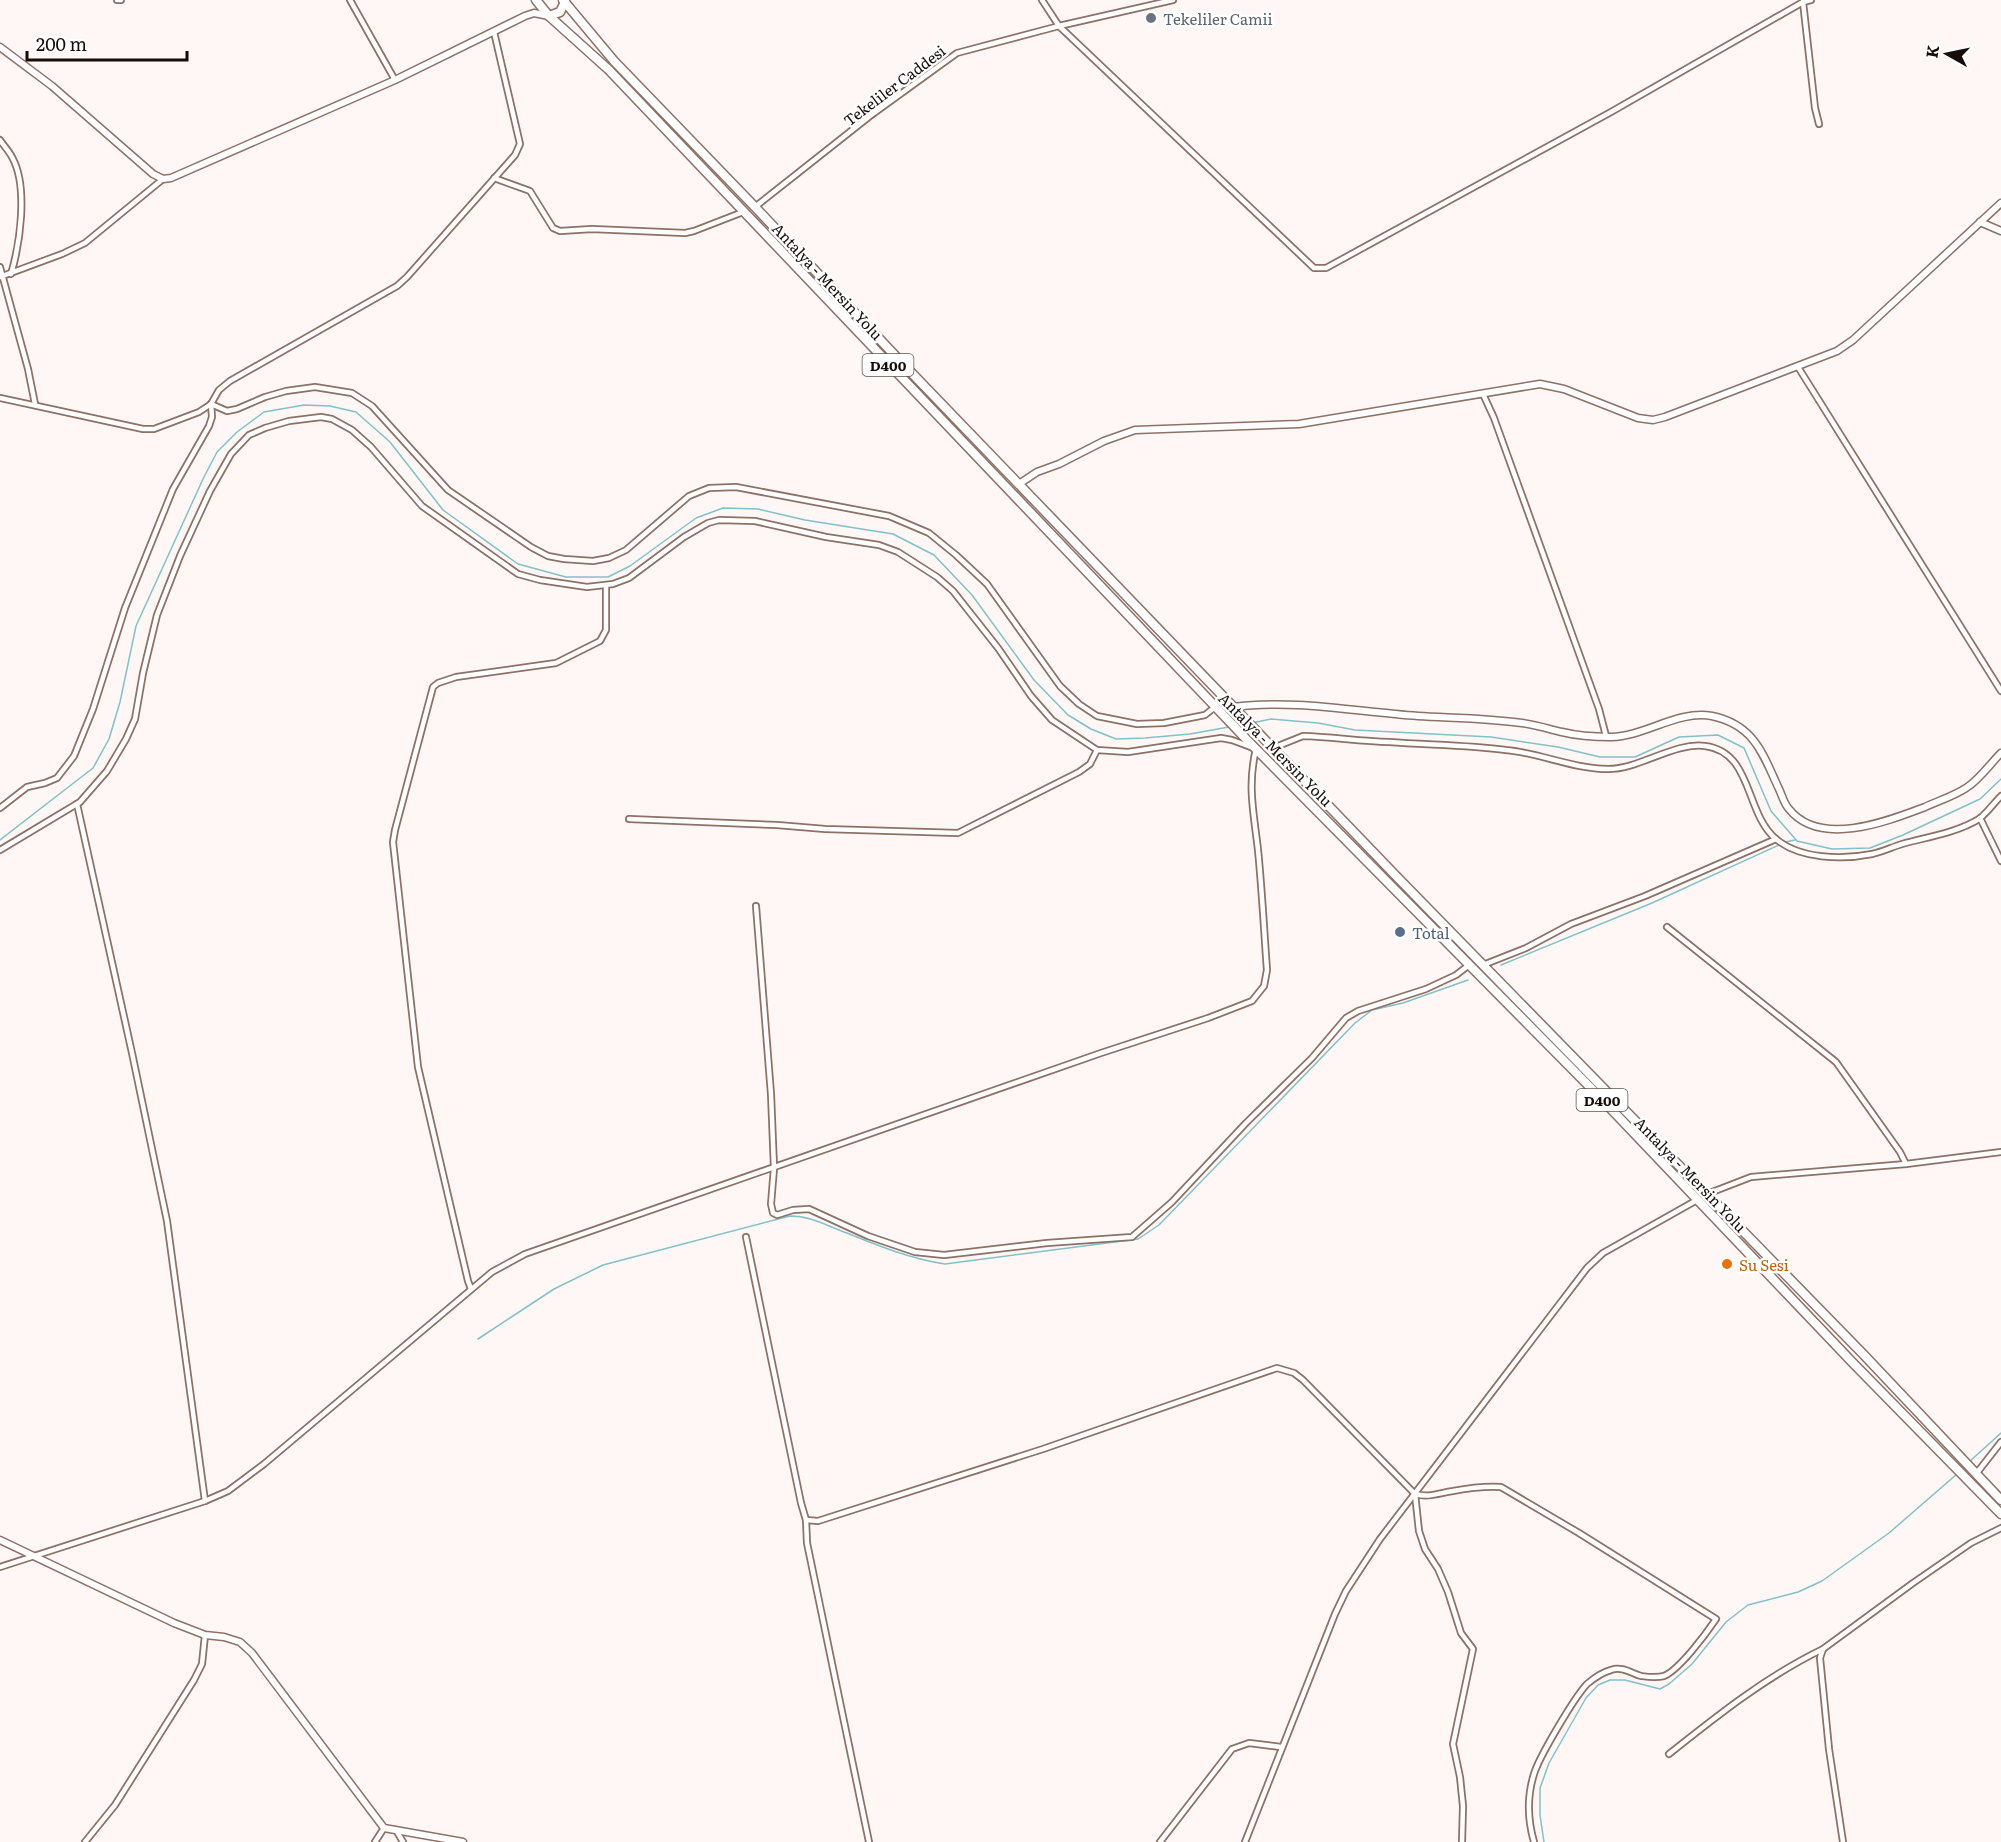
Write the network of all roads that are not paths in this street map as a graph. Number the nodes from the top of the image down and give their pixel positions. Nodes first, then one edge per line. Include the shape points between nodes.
1 (350, 0) edge
2 (537, 0) edge
3 (1042, 0) edge
4 (1173, 0) edge
5 (1811, 0) edge
6 (565, 1) edge
7 (1803, 2) junction
8 (525, 16) junction
9 (549, 16) junction
10 (1059, 26) junction
11 (494, 32) junction
12 (0, 47) edge
13 (395, 80) junction
14 (1819, 124) dead end
15 (0, 140) edge
16 (495, 178) junction
17 (163, 179) junction
18 (2001, 203) edge
19 (755, 207) junction
20 (744, 211) junction
21 (1980, 222) junction
22 (2001, 231) edge
23 (0, 267) edge
24 (10, 273) junction
25 (1, 277) edge
26 (1798, 367) junction
27 (1483, 394) junction
28 (0, 398) edge
29 (211, 404) junction
30 (34, 405) junction
31 (1019, 484) junction
32 (606, 586) junction
33 (2001, 691) edge
34 (1215, 707) junction
35 (1235, 709) junction
36 (1606, 736) junction
37 (1273, 748) junction
38 (1256, 749) junction
39 (1097, 750) junction
40 (2001, 753) edge
41 (2001, 796) edge
42 (77, 804) junction
43 (0, 808) edge
44 (1980, 818) junction
45 (629, 819) dead end
46 (1776, 839) junction
47 (0, 850) edge
48 (2001, 861) edge
49 (756, 906) dead end
50 (1667, 927) dead end
51 (1469, 965) junction
52 (1483, 965) junction
53 (2001, 1152) edge
54 (1906, 1164) junction
55 (774, 1168) junction
56 (1707, 1194) junction
57 (1697, 1200) junction
58 (746, 1237) dead end
59 (471, 1289) junction
60 (2001, 1442) edge
61 (1954, 1459) junction
62 (1974, 1472) junction
63 (1415, 1494) junction
64 (2001, 1500) edge
65 (205, 1501) junction
66 (2001, 1514) edge
67 (806, 1520) junction
68 (2001, 1528) edge
69 (0, 1540) edge
70 (35, 1556) junction
71 (0, 1567) edge
72 (205, 1635) junction
73 (1823, 1649) junction
74 (1281, 1748) junction
75 (1669, 1754) dead end
76 (384, 1828) junction
77 (396, 1830) junction
78 (85, 1842) edge
79 (375, 1842) edge
80 (403, 1842) edge
81 (463, 1842) edge
82 (869, 1842) edge
83 (1160, 1842) edge
84 (1245, 1842) edge
85 (1462, 1842) edge
86 (1534, 1842) edge
87 (1843, 1842) edge

1 - 13 street
2 - 8 street
2 - 9 highway, Antalya - Mersin Yolu / D400
3 - 10 street
4 - 10 street, Tekeliler Caddesi
5 - 7 street
6 - 9 highway via 560,12
6 - 19 highway, Antalya - Mersin Yolu / D400 via 614,61
7 - 10 street via 1400,229 1320,269 1314,268
7 - 14 street
8 - 9 street
8 - 11 street
9 - 20 highway, Antalya - Mersin Yolu / D400 via 609,70
10 - 19 street, Tekeliler Caddesi via 966,50 947,59
11 - 13 street
11 - 16 street via 520,144
12 - 17 street
13 - 17 street
15 - 24 street via 14,160 21,190 22,216
16 - 20 street via 530,191 553,228 560,231 684,233
16 - 29 street via 397,286 230,381
17 - 24 street via 85,243
18 - 21 street
19 - 31 highway, Antalya - Mersin Yolu / D400
20 - 34 highway, Antalya - Mersin Yolu / D400
21 - 22 street
21 - 26 street via 1853,340
23 - 25 street
24 - 25 street
25 - 30 street via 28,369
26 - 27 street via 1653,420 1540,384
26 - 33 street
27 - 31 street via 1299,424 1135,430 1036,472
27 - 36 street
28 - 30 street
29 - 30 street via 154,429
29 - 34 street via 227,411 286,391 315,387 352,393 372,406 448,490 531,547 564,559 593,561 626,550 689,496 709,488 736,487 889,516 929,533 987,584 1060,686 1097,716 1164,723 1205,714
29 - 43 street via 209,426 173,489 124,608 74,756 57,778 27,787
31 - 35 highway, Antalya - Mersin Yolu / D400
32 - 39 street via 629,578 684,537 719,520 755,521 889,548 953,591 1052,720
32 - 42 street via 587,587 518,574 422,507 371,447 339,423 321,417 265,428 249,435 231,454 210,491 157,615 135,719 107,771
32 - 59 street via 606,630 600,640 556,663 456,678 433,687 394,830 417,1067
34 - 38 highway, Antalya - Mersin Yolu / D400
35 - 36 street via 1251,705 1340,707 1514,722 1564,733
35 - 37 highway, Antalya - Mersin Yolu / D400
36 - 40 street via 1637,733 1671,719 1709,716 1727,720 1749,734 1765,755 1788,809 1817,827 1836,830 1872,825 1943,800 1967,788
37 - 46 street via 1303,736 1314,736 1509,750 1609,769 1704,746 1736,763 1761,820
37 - 52 highway, Antalya - Mersin Yolu / D400
38 - 39 street via 1221,738 1128,752
38 - 51 highway, Antalya - Mersin Yolu / D400
38 - 55 street via 1251,796 1267,970 1264,986 1252,1001
39 - 45 street via 1090,764 1079,772 958,833
41 - 44 street
42 - 47 street
42 - 65 street via 166,1221
44 - 46 street via 1933,837 1847,858 1806,854
44 - 48 street
46 - 52 street
49 - 55 street
50 - 54 street via 1836,1062
51 - 55 street via 1426,989 1346,1018 1172,1202 1132,1237 995,1248 959,1255 915,1252 809,1209 773,1213
51 - 57 highway, Antalya - Mersin Yolu / D400
52 - 56 highway, Antalya - Mersin Yolu / D400
53 - 54 street
54 - 56 street via 1751,1177
55 - 59 street via 525,1254
56 - 57 highway
56 - 61 highway, Antalya - Mersin Yolu / D400
57 - 61 highway, Antalya - Mersin Yolu / D400 via 1853,1363
57 - 63 street via 1603,1253 1587,1268
58 - 67 street
59 - 65 street via 264,1464 228,1491
60 - 62 street
61 - 62 highway, Antalya - Mersin Yolu / D400
61 - 66 highway, Antalya - Mersin Yolu / D400 via 1967,1479
62 - 64 highway, Antalya - Mersin Yolu / D400
63 - 67 street via 1303,1380 1277,1368 1032,1453 818,1521
63 - 74 street via 1346,1591
63 - 85 street via 1425,1549 1448,1592 1461,1633 1473,1649 1453,1744 1461,1787
63 - 86 street via 1426,1497 1501,1487 1716,1619 1665,1676 1654,1678 1611,1670 1588,1684 1534,1773 1529,1810
65 - 70 street
67 - 82 street via 807,1544
68 - 73 street via 1930,1571
69 - 70 street
70 - 71 street
70 - 72 street
72 - 76 street via 240,1642 252,1653
72 - 78 street via 202,1664 194,1680 115,1805
73 - 75 street via 1765,1683
73 - 87 street via 1820,1658 1829,1749
74 - 83 street via 1249,1743 1232,1749
74 - 84 street
76 - 77 street
76 - 79 street
77 - 80 street
77 - 81 street

